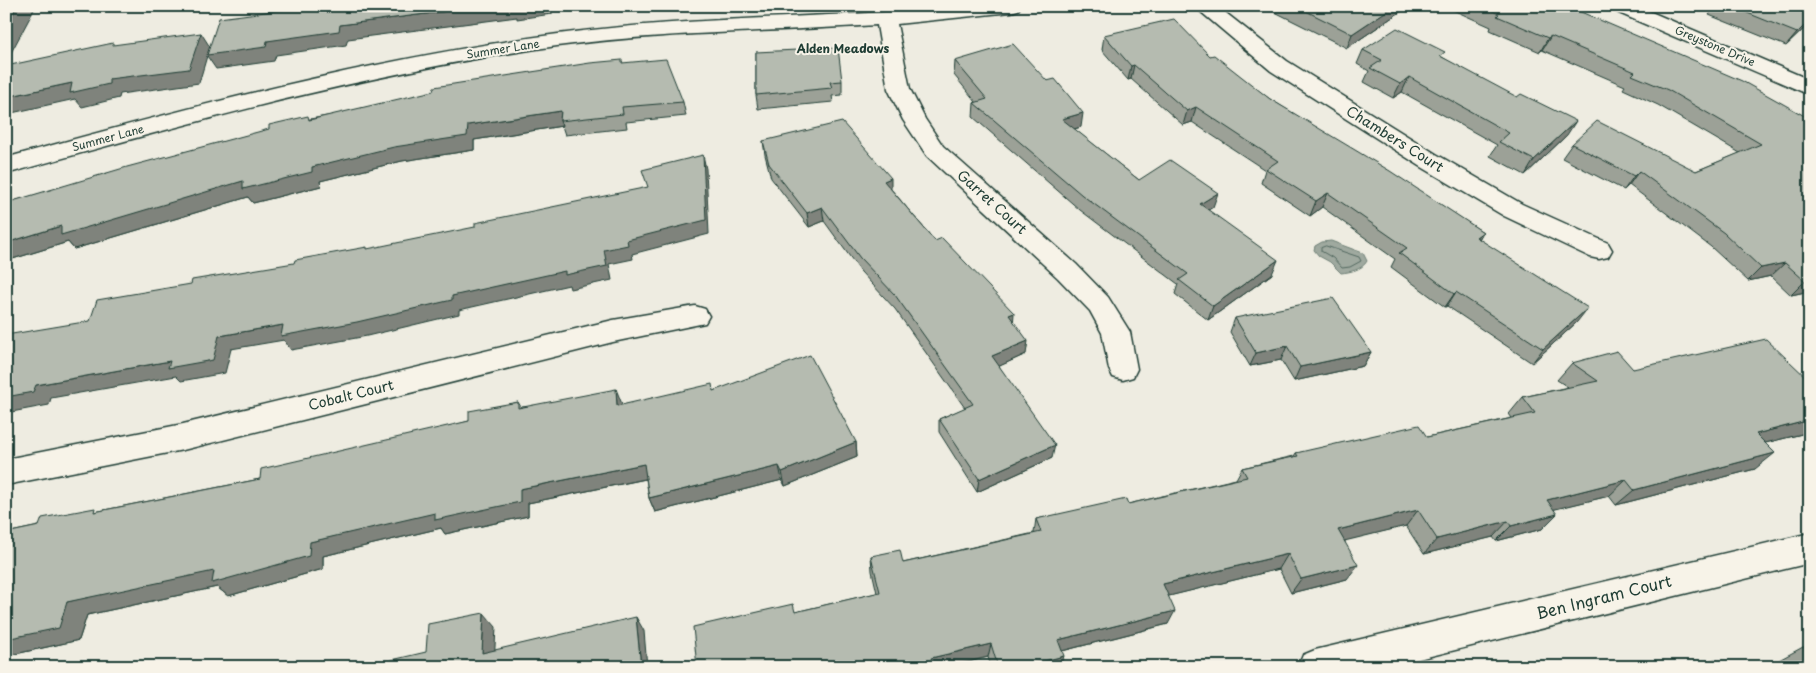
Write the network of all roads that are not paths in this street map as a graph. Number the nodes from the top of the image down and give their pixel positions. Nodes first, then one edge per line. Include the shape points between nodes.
1 (1011, 6) edge
2 (1204, 6) edge
3 (1619, 6) edge
4 (886, 20) junction
5 (1810, 88) edge
6 (6, 166) edge
7 (1600, 250) dead end
8 (694, 316) dead end
9 (1123, 369) dead end
10 (6, 472) edge
11 (1810, 548) edge
12 (1404, 657) edge
13 (1315, 667) edge

1 - 4 street, Summer Lane via 954,15
2 - 7 street, Chambers Court via 1279,66 1428,160 1513,210
3 - 5 street, Greystone Drive
4 - 6 street, Summer Lane via 712,26 618,34 406,65 271,94
4 - 9 street, Garret Court via 899,89 935,151 1099,304 1116,332
8 - 10 street, Cobalt Court via 613,331 183,437
11 - 12 street, Ben Ingram Court
12 - 13 street, Ben Ingram Court

